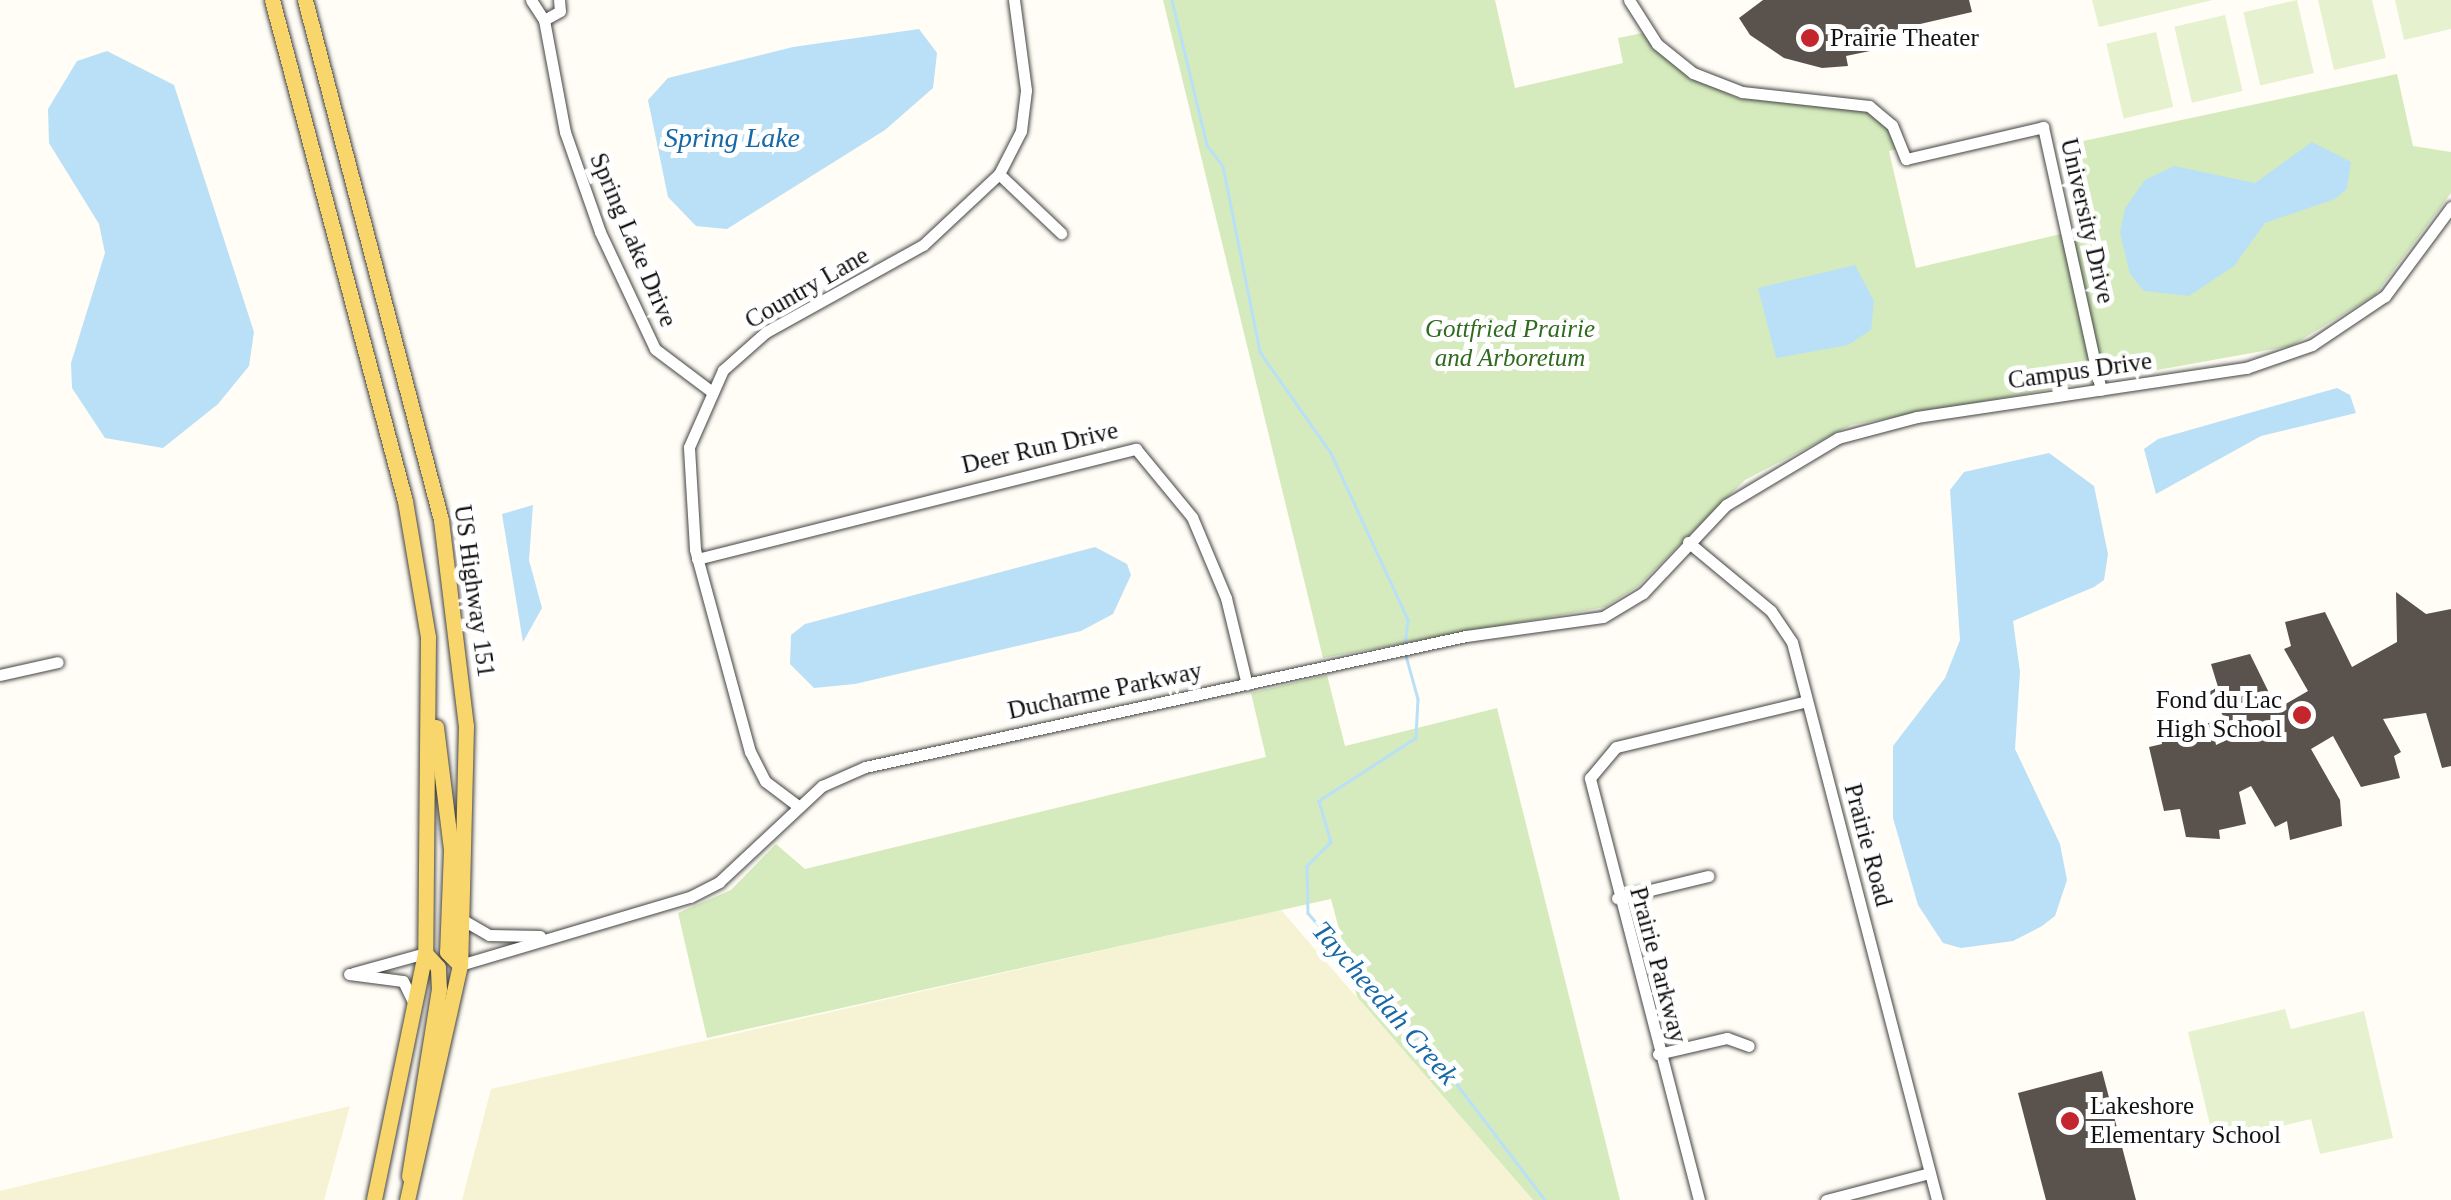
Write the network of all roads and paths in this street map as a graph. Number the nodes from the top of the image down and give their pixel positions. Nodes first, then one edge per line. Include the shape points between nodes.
1 (272, 0) edge
2 (305, 0) edge
3 (316, 0) edge
4 (530, 0) edge
5 (1014, 0) edge
6 (1629, 0) edge
7 (565, 1) edge
8 (544, 20) junction
9 (332, 100) junction
10 (999, 174) junction
11 (2451, 207) edge
12 (1062, 232) dead end
13 (2102, 390) junction
14 (711, 391) junction
15 (1688, 542) junction
16 (697, 559) junction
17 (58, 662) dead end
18 (0, 674) edge
19 (1247, 685) junction
20 (1808, 701) junction
21 (431, 710) junction
22 (798, 806) junction
23 (1708, 876) dead end
24 (1617, 898) junction
25 (463, 920) junction
26 (549, 936) junction
27 (426, 953) junction
28 (460, 965) junction
29 (417, 1020) junction
30 (1749, 1046) dead end
31 (1658, 1054) junction
32 (1930, 1172) junction
33 (1698, 1195) edge
34 (408, 1196) edge
35 (374, 1200) edge
36 (1826, 1200) edge
37 (1938, 1200) edge

1 - 21 main road, US Highway 151 via 405,501
2 - 9 main road, US Highway 151
3 - 9 main road
4 - 8 street, Spring Lake Drive
5 - 10 street, Country Lane via 1026,90 1021,131
6 - 13 street, University Drive via 1658,44 1700,77 1742,92 1862,103 1892,125 1906,159 2043,127
7 - 8 street
8 - 14 street, Spring Lake Drive via 565,132 600,232 655,349
9 - 25 main road, US Highway 151 via 440,520 466,726
10 - 12 street
10 - 14 street, Country Lane via 923,245 766,332
11 - 13 street, Campus Drive via 2384,296 2320,341 2246,368
13 - 15 street, Campus Drive via 1858,430 1769,474
14 - 16 street, Country Lane via 685,481
15 - 19 street, Ducharme Parkway via 1643,593 1603,617 1416,646
15 - 20 street, Prairie Road via 1781,622
16 - 19 street, Deer Run Drive via 1136,449 1192,517 1226,598
16 - 22 street, Country Lane via 750,752 765,781
17 - 18 street
19 - 22 street, Ducharme Parkway via 864,767
20 - 24 street, Prairie Parkway via 1604,754 1590,789
20 - 32 street, Prairie Road
21 - 27 main road, US Highway 151
21 - 28 main road via 446,761 446,952
22 - 26 street, Ducharme Parkway via 719,882 690,897
23 - 24 street
24 - 31 street, Prairie Parkway
25 - 26 street, Ducharme Parkway via 489,936
25 - 28 main road, US Highway 151
26 - 28 street, Ducharme Parkway
27 - 29 main road, US Highway 151
27 - 29 street via 348,974 403,981
27 - 34 main road via 440,976 409,1141
28 - 34 main road, US Highway 151
29 - 35 main road, US Highway 151
30 - 31 street via 1727,1038
31 - 33 street, Prairie Parkway
32 - 36 street
32 - 37 street, Prairie Road

